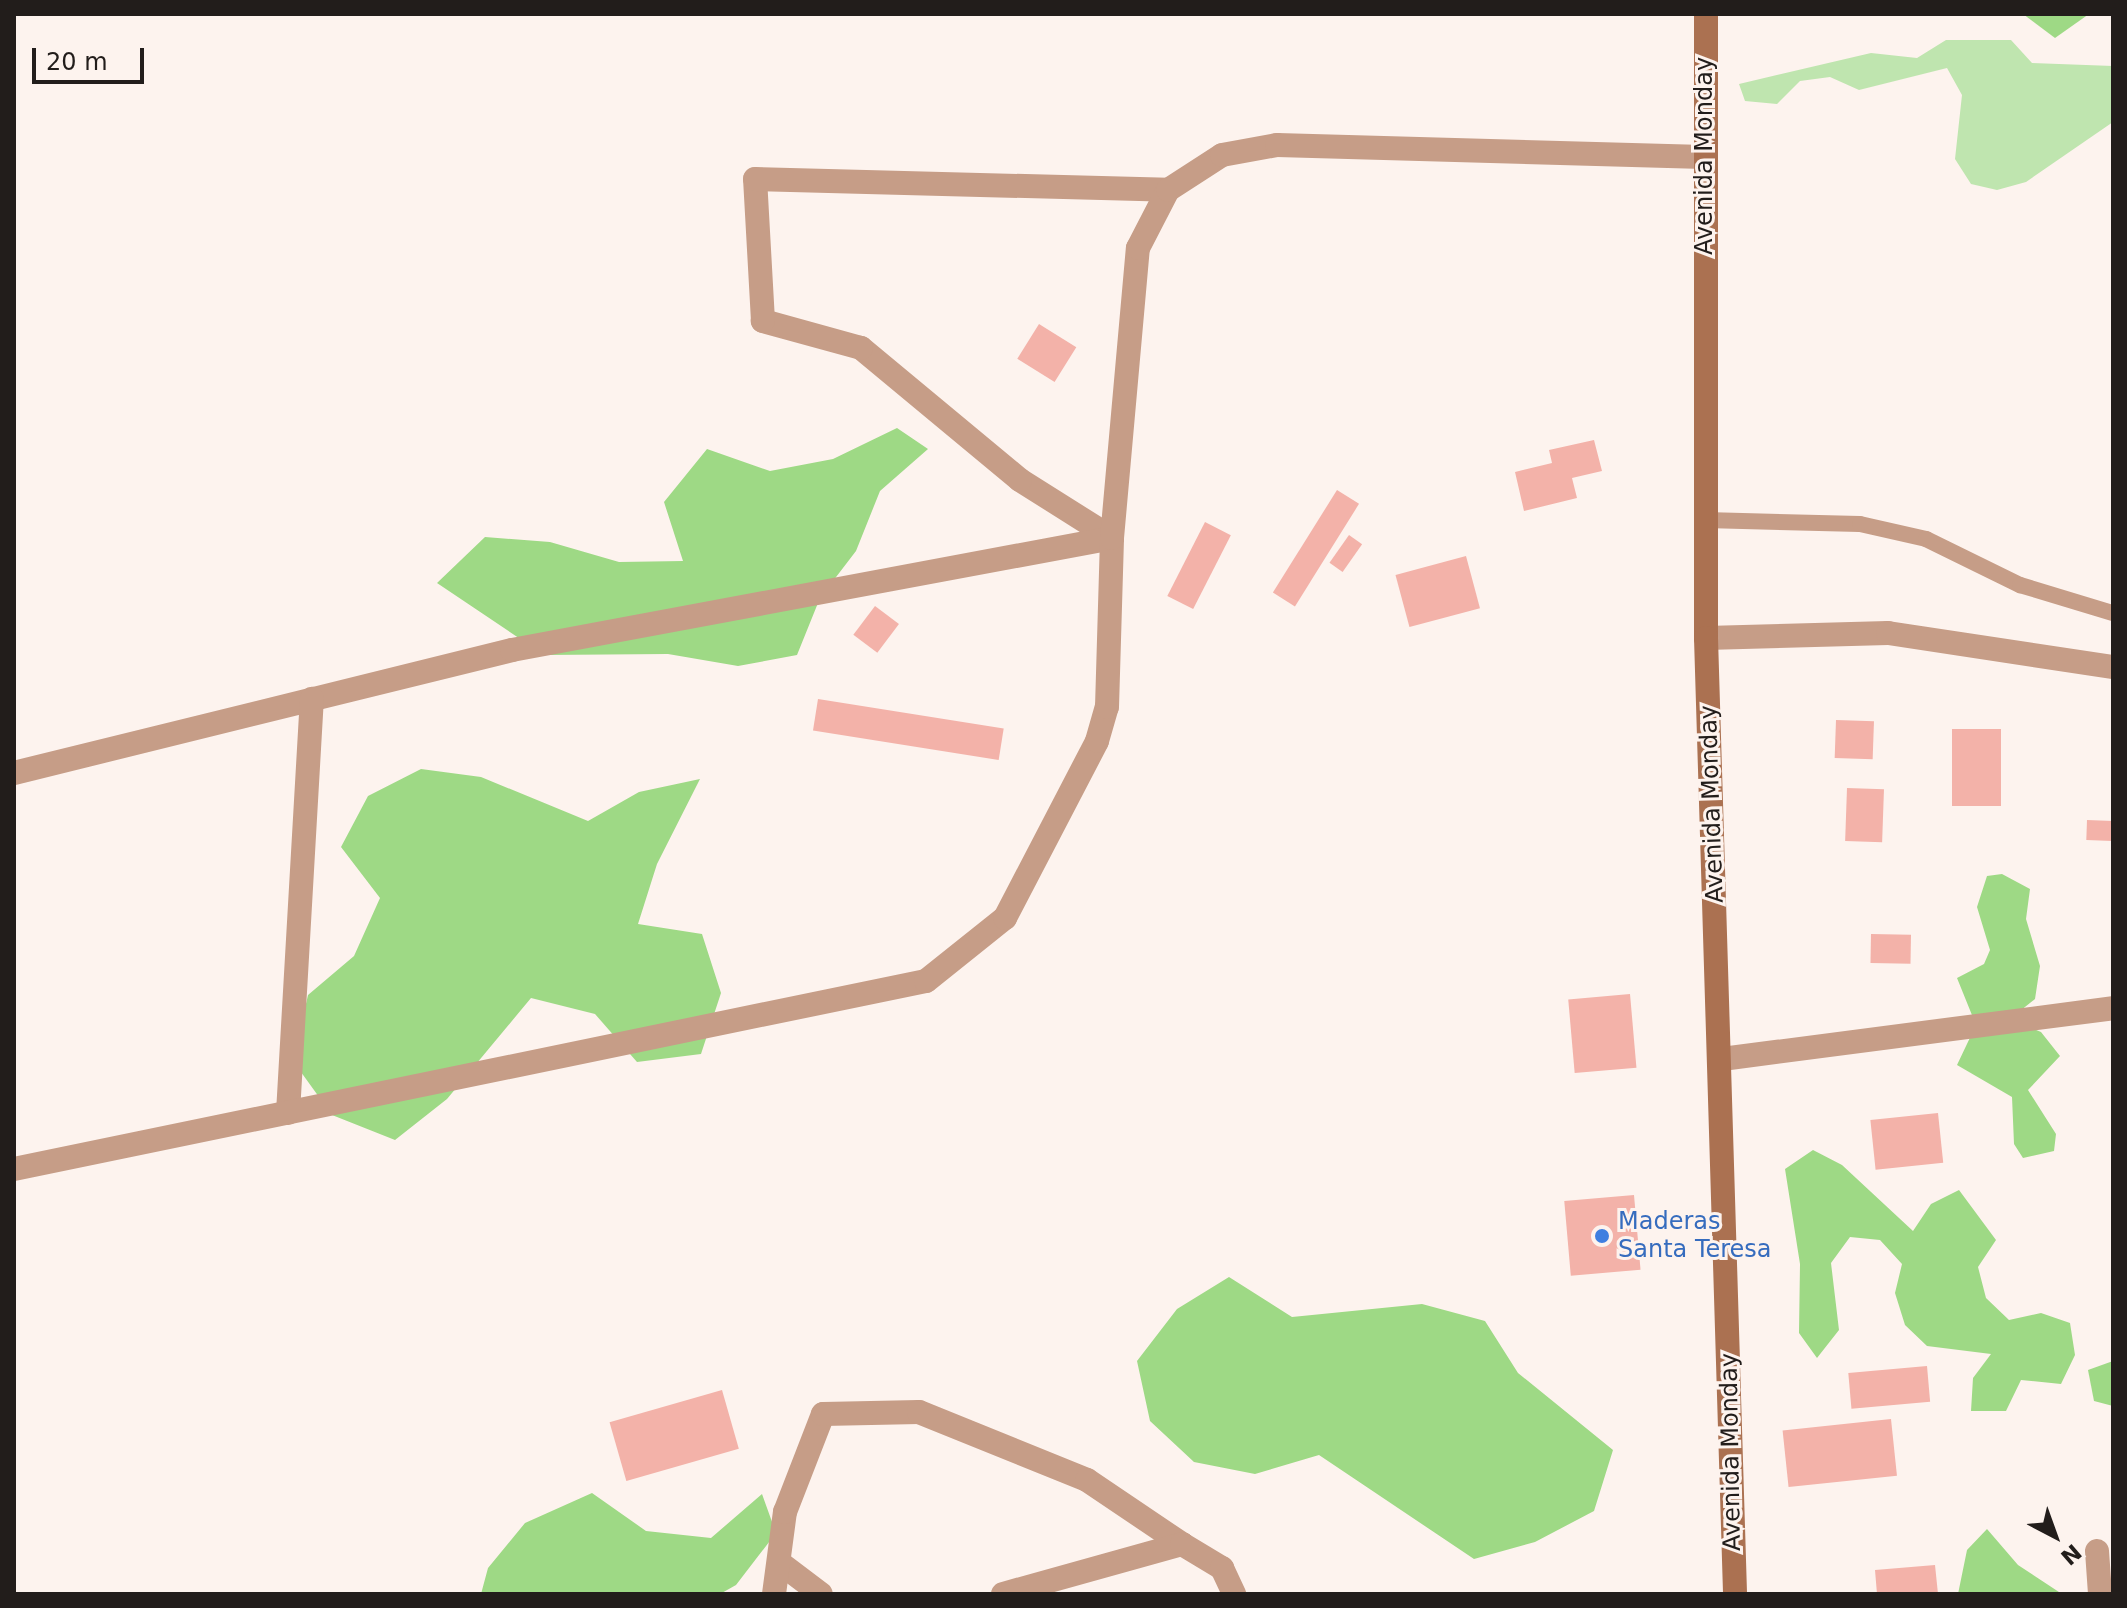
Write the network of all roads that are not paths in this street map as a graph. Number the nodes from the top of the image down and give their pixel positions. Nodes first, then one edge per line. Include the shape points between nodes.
1 (1706, 14) edge
2 (1704, 157) junction
3 (1168, 190) junction
4 (1705, 520) junction
5 (1112, 538) junction
6 (2113, 613) edge
7 (1706, 638) junction
8 (2113, 667) edge
9 (312, 699) junction
10 (14, 773) edge
11 (2113, 1008) edge
12 (1722, 1059) junction
13 (288, 1113) junction
14 (14, 1169) edge
15 (1182, 1544) junction
16 (2097, 1551) dead end
17 (780, 1563) junction
18 (774, 1594) edge
19 (821, 1594) edge
20 (1003, 1594) edge
21 (1234, 1594) edge
22 (1735, 1594) edge
23 (2100, 1594) edge

1 - 2 main road, Avenida Monday
2 - 3 street via 1277,145 1222,155
2 - 4 main road, Avenida Monday
3 - 5 street via 1138,248
3 - 5 street via 755,179 763,321 861,348 1020,480
4 - 6 lane via 1860,524 1926,539 2020,585
4 - 7 main road, Avenida Monday
5 - 9 street via 512,650
5 - 13 street via 1107,707 1097,741 1005,918 965,956 926,981
7 - 8 street via 1888,633
7 - 12 main road, Avenida Monday
9 - 10 street
9 - 13 street
11 - 12 street
12 - 22 main road, Avenida Monday
13 - 14 street
15 - 17 street via 1087,1480 919,1412 823,1414 785,1512
15 - 20 street
15 - 21 street via 1222,1568
16 - 23 street
17 - 18 street
17 - 19 street

